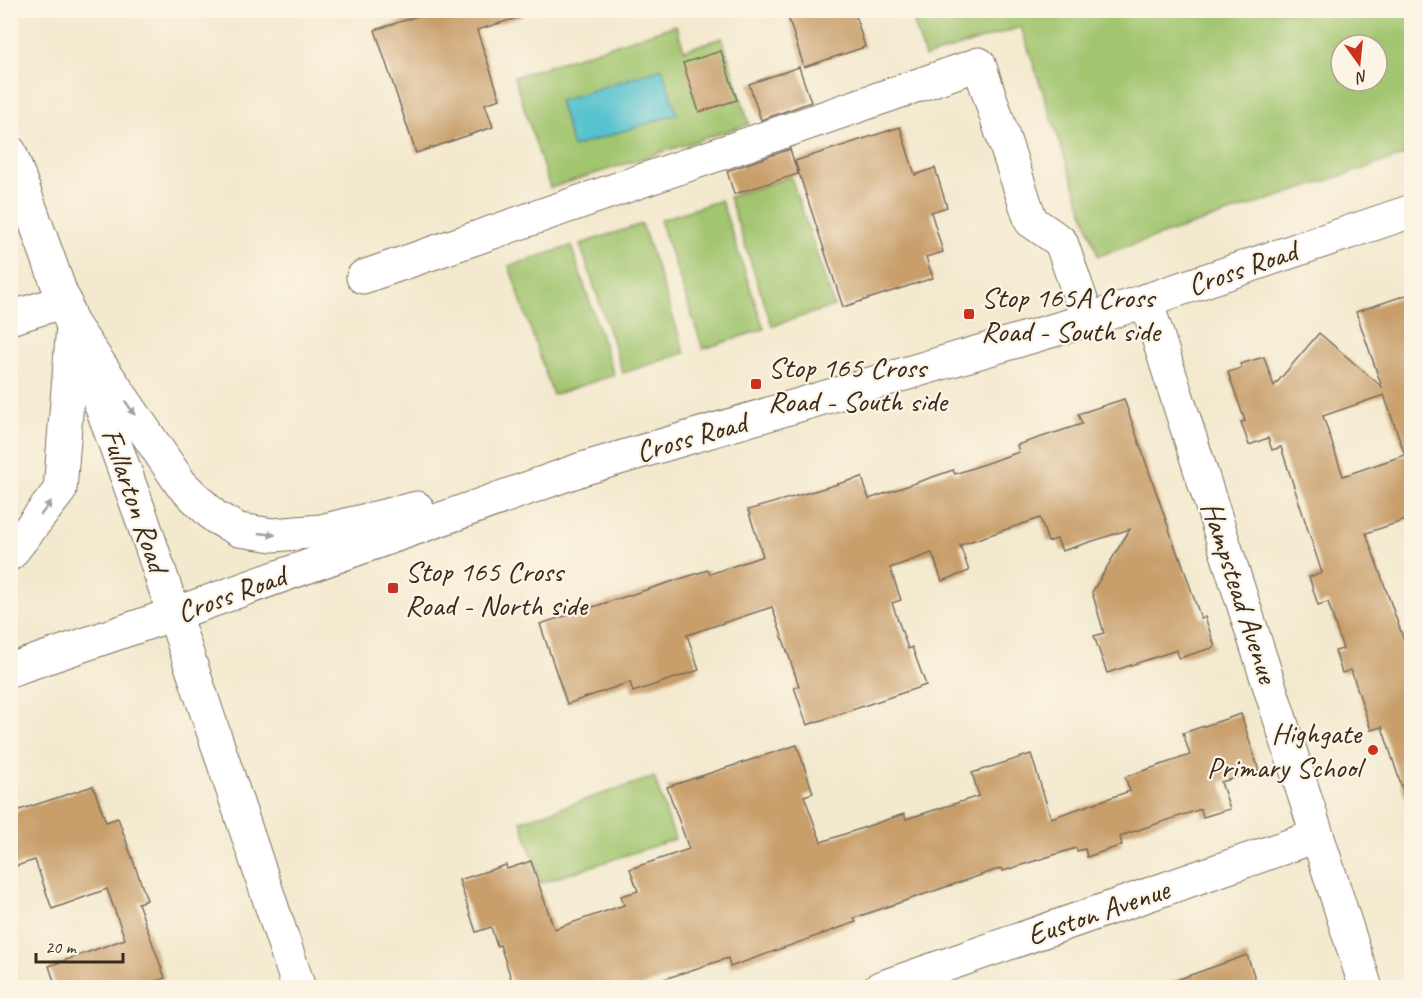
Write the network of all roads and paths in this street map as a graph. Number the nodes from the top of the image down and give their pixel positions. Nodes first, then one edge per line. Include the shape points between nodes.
1 (10, 152) edge
2 (1412, 211) edge
3 (363, 277) dead end
4 (1146, 300) junction
5 (69, 313) junction
6 (10, 318) edge
7 (1088, 320) junction
8 (582, 469) junction
9 (10, 554) edge
10 (174, 614) junction
11 (10, 670) edge
12 (1317, 836) junction
13 (299, 987) edge
14 (880, 987) edge
15 (1366, 987) edge

1 - 5 main road, Fullarton Road
2 - 4 main road, Cross Road
3 - 7 main road via 979,64 1031,221 1061,242
4 - 7 main road, Cross Road
4 - 12 main road, Hampstead Avenue
5 - 6 main road
5 -> 8 main road via 181,484 214,517 239,530 273,536 321,531
9 -> 5 main road via 60,490
5 - 10 main road, Fullarton Road
7 - 8 main road, Cross Road
8 - 10 main road, Cross Road
10 - 11 main road, Cross Road
10 - 13 main road, Fullarton Road
12 - 14 main road, Euston Avenue
12 - 15 main road, Hampstead Avenue

